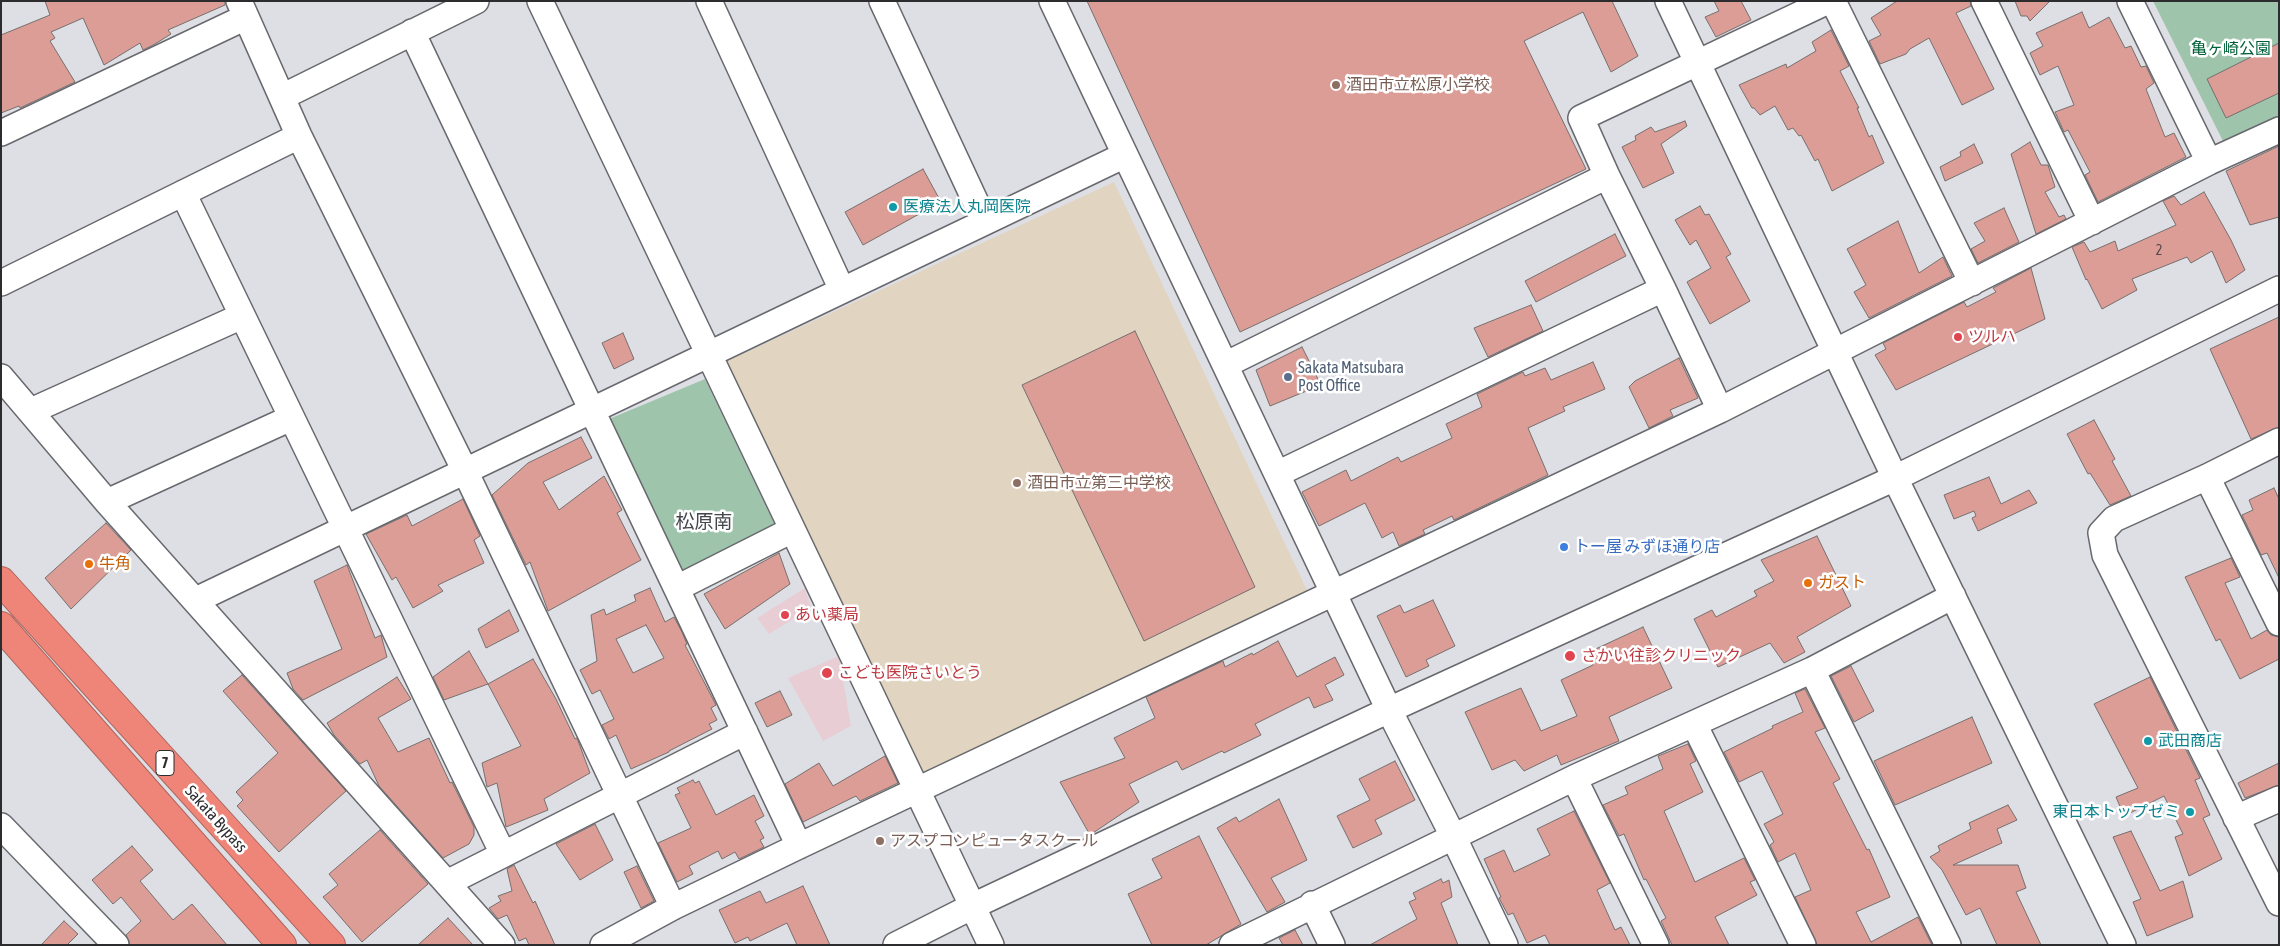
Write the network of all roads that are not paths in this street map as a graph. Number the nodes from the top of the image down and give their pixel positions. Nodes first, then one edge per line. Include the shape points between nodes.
1 (476, 1) edge
2 (540, 1) edge
3 (709, 1) edge
4 (882, 1) edge
5 (1052, 1) edge
6 (1668, 1) edge
7 (1828, 1) edge
8 (1833, 1) edge
9 (1984, 1) edge
10 (2130, 1) edge
11 (242, 9) edge
12 (412, 32) junction
13 (1698, 63) junction
14 (282, 97) junction
15 (2279, 130) edge
16 (1, 133) edge
17 (299, 136) junction
18 (1125, 155) junction
19 (2209, 162) junction
20 (1607, 176) junction
21 (183, 193) junction
22 (985, 222) junction
23 (2092, 222) junction
24 (1, 282) edge
25 (1972, 283) junction
26 (1663, 288) junction
27 (2279, 289) edge
28 (842, 290) junction
29 (242, 316) junction
30 (1836, 352) junction
31 (708, 354) junction
32 (1225, 365) junction
33 (1, 377) edge
34 (592, 410) junction
35 (1720, 410) junction
36 (31, 411) junction
37 (291, 418) junction
38 (2279, 441) edge
39 (465, 471) junction
40 (1277, 474) junction
41 (2207, 477) junction
42 (1895, 478) junction
43 (107, 502) junction
44 (345, 528) junction
45 (792, 530) junction
46 (1, 581) edge
47 (677, 588) junction
48 (1333, 593) junction
49 (1953, 596) junction
50 (196, 600) junction
51 (2279, 623) edge
52 (1, 626) edge
53 (1812, 670) junction
54 (1389, 710) junction
55 (1694, 724) junction
56 (744, 732) junction
57 (1574, 778) junction
58 (917, 790) junction
59 (620, 795) junction
60 (2279, 800) edge
61 (2236, 818) junction
62 (3, 831) edge
63 (1454, 836) junction
64 (799, 846) junction
65 (503, 854) junction
66 (447, 883) junction
67 (2279, 903) edge
68 (1312, 904) junction
69 (973, 906) junction
70 (673, 907) junction
71 (116, 945) edge
72 (282, 945) edge
73 (331, 945) edge
74 (502, 945) edge
75 (603, 945) edge
76 (896, 945) edge
77 (991, 945) edge
78 (1232, 945) edge
79 (1332, 945) edge
80 (1505, 945) edge
81 (1656, 945) edge
82 (1803, 945) edge
83 (1948, 945) edge
84 (2123, 945) edge

1 - 12 street
2 - 31 street
3 - 28 street
4 - 22 street
5 - 18 street
6 - 13 street
7 - 13 street
8 - 25 street
9 - 23 street
10 - 19 street
11 - 14 street
11 - 16 street
12 - 14 street
12 - 34 street
13 - 20 street via 1581,118
13 - 30 street
14 - 17 street
15 - 19 street
17 - 21 street
17 - 39 street
18 - 22 street
18 - 32 street
19 - 23 street
20 - 26 street
20 - 32 street
21 - 24 street
21 - 29 street
22 - 28 street
23 - 25 street
25 - 30 street
26 - 35 street
26 - 40 street
27 - 42 street
28 - 31 street
29 - 36 street
29 - 37 street
30 - 35 street
30 - 42 street
31 - 34 street
31 - 45 street
32 - 40 street
33 - 36 street
34 - 39 street
34 - 47 street
35 - 48 street
36 - 43 street
37 - 43 street
37 - 44 street
38 - 41 street
39 - 44 street
39 - 59 street
40 - 48 street
41 - 51 street
41 - 61 street via 2114,519 2101,533 2105,555
42 - 49 street
42 - 54 street
43 - 50 street
44 - 50 street
44 - 65 street
45 - 47 street
45 - 58 street
46 - 73 highway, Sakata Bypass / 7
47 - 56 street
48 - 54 street
48 - 58 street
49 - 53 street
49 - 84 street
50 - 66 street
52 - 72 highway, Sakata Bypass / 7
53 - 55 street
53 - 83 street
54 - 63 street
54 - 69 street
55 - 57 street
55 - 82 street
56 - 59 street
56 - 64 street
57 - 63 street
57 - 81 street
58 - 64 street
58 - 69 street
59 - 65 street
59 - 70 street
60 - 61 street
61 - 67 street
62 - 71 street
63 - 68 street
63 - 80 street
64 - 70 street
65 - 66 street
66 - 74 street
68 - 78 street
68 - 79 street
69 - 76 street
69 - 77 street
70 - 75 street

